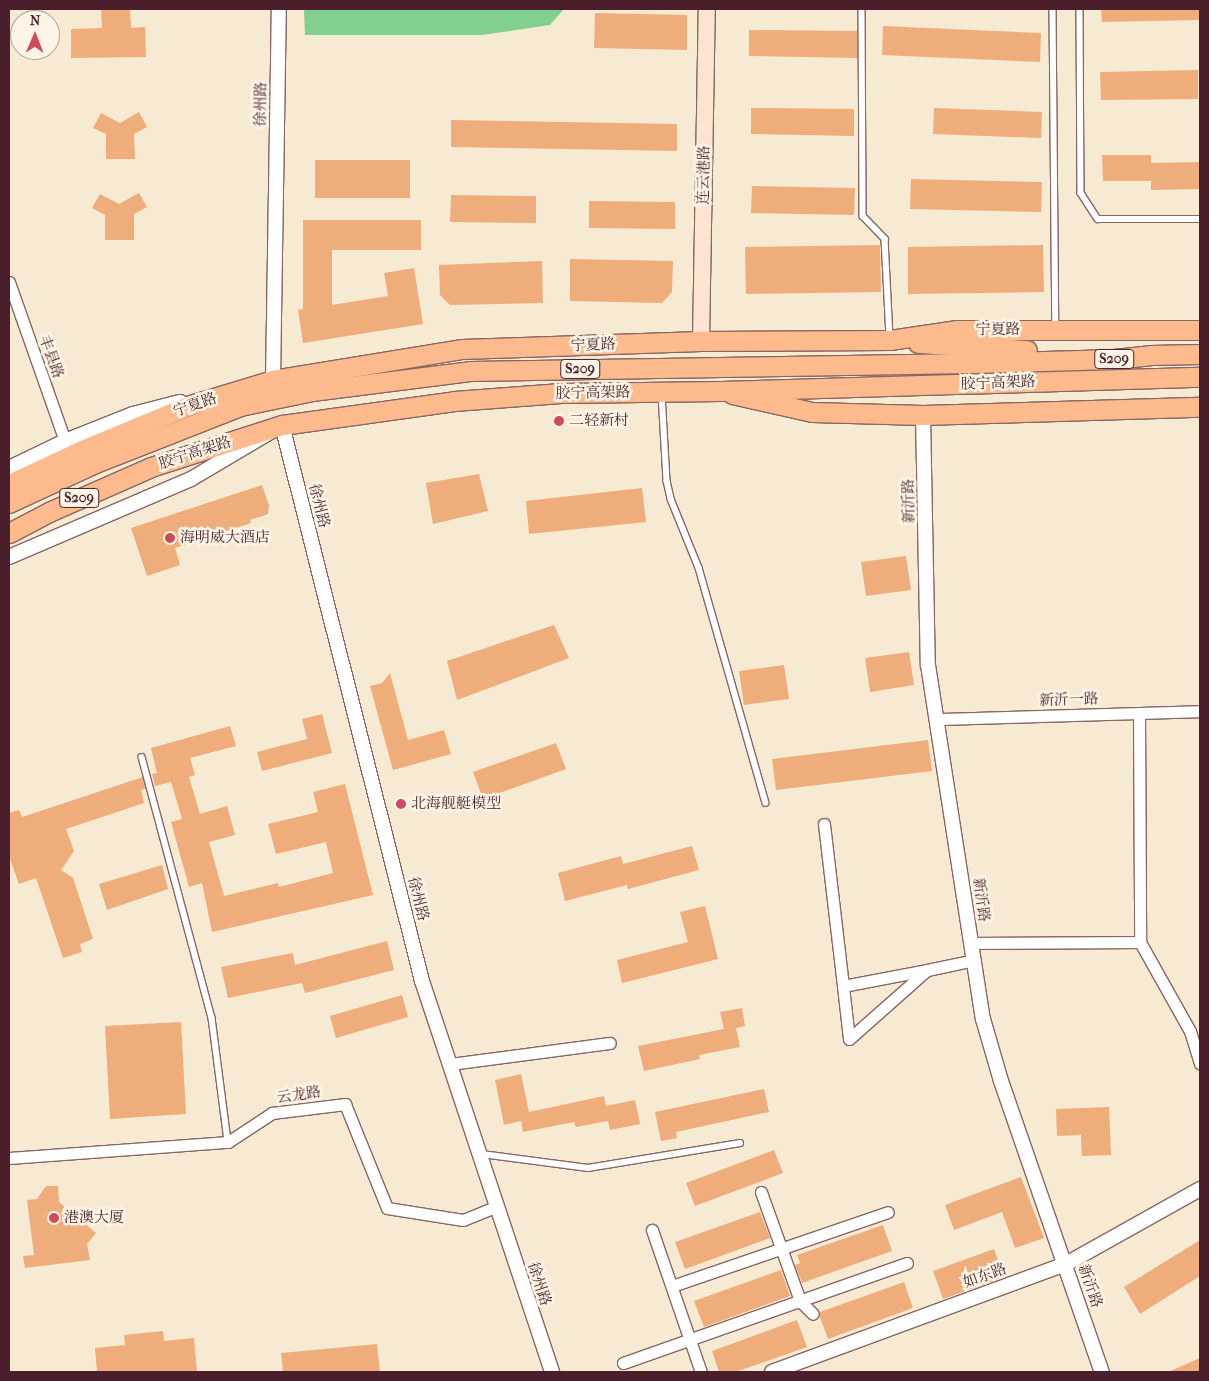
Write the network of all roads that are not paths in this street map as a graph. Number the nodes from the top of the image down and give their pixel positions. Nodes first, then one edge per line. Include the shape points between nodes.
1 (279, 9) edge
2 (707, 9) edge
3 (862, 9) edge
4 (1053, 9) edge
5 (1080, 9) edge
6 (1200, 219) edge
7 (9, 282) edge
8 (1200, 330) edge
9 (1056, 331) junction
10 (890, 340) junction
11 (700, 341) junction
12 (1200, 354) edge
13 (1150, 355) junction
14 (1200, 377) edge
15 (273, 380) junction
16 (662, 392) junction
17 (721, 392) junction
18 (220, 396) junction
19 (1200, 407) edge
20 (923, 415) junction
21 (282, 424) junction
22 (65, 441) junction
23 (9, 468) edge
24 (9, 484) edge
25 (9, 503) edge
26 (9, 533) edge
27 (9, 557) edge
28 (1200, 711) edge
29 (1139, 713) junction
30 (938, 719) junction
31 (142, 757) dead end
32 (766, 803) dead end
33 (824, 824) dead end
34 (1140, 942) junction
35 (971, 943) junction
36 (974, 960) junction
37 (927, 970) junction
38 (844, 986) junction
39 (610, 1043) dead end
40 (1200, 1063) edge
41 (450, 1064) junction
42 (228, 1142) junction
43 (740, 1143) dead end
44 (480, 1154) junction
45 (9, 1158) edge
46 (1200, 1189) edge
47 (761, 1192) dead end
48 (497, 1206) junction
49 (888, 1212) dead end
50 (652, 1230) dead end
51 (781, 1249) junction
52 (907, 1263) dead end
53 (1066, 1264) junction
54 (672, 1286) junction
55 (800, 1301) junction
56 (813, 1314) dead end
57 (690, 1340) junction
58 (623, 1363) dead end
59 (552, 1372) edge
60 (702, 1372) edge
61 (772, 1372) edge
62 (1102, 1372) edge

1 - 15 street, 徐州路
2 - 11 main road, 连云港路
3 - 10 lane via 864,216 885,239
4 - 9 lane
5 - 6 lane via 1082,193 1098,219
7 - 22 street, 丰县路
8 - 9 main road, 宁夏路
9 - 10 main road, 宁夏路 via 957,330
10 - 11 main road, 宁夏路
10 - 13 main road via 1027,350 1106,348
11 - 15 main road, 宁夏路 via 462,349
12 - 13 main road, 胶宁高架路 / S209
13 - 25 main road, 胶宁高架路 / S209 via 1114,359 470,371 332,389 240,406 93,464
14 - 17 main road, 胶宁高架路 / S209
15 - 18 main road, 宁夏路
16 - 17 main road, 胶宁高架路 / S209
16 - 21 main road, 胶宁高架路 / S209 via 561,393 454,400
16 - 32 lane via 671,500 699,568
17 - 20 main road via 812,412
18 - 22 street via 133,414
18 - 24 main road, 宁夏路 via 190,405 82,450
19 - 20 main road
20 - 30 street, 新沂路 via 928,665
21 - 26 main road, 胶宁高架路 / S209 via 150,467
21 - 27 street via 191,479
21 - 41 street, 徐州路 via 422,981
22 - 23 street
28 - 29 street, 新沂一路
29 - 30 street, 新沂一路
29 - 34 street
30 - 35 street, 新沂路
31 - 42 lane via 212,1018
33 - 38 street
34 - 35 street
34 - 40 street via 1190,1031
35 - 36 street, 新沂路
36 - 37 street
36 - 53 street, 新沂路 via 982,1019
37 - 38 street
37 - 38 street via 849,1039
39 - 41 street
41 - 44 street, 徐州路
42 - 45 street, 云龙路
42 - 48 street, 云龙路 via 272,1113 345,1104 386,1208 463,1220
43 - 44 lane via 588,1168
44 - 48 street, 徐州路
46 - 53 street, 如东路
47 - 51 street
48 - 59 street, 徐州路
49 - 51 street
50 - 54 street
51 - 54 street
51 - 55 street
52 - 55 street
53 - 61 street, 如东路
53 - 62 street, 新沂路
54 - 57 street
55 - 56 street
55 - 57 street
57 - 58 street
57 - 60 street

